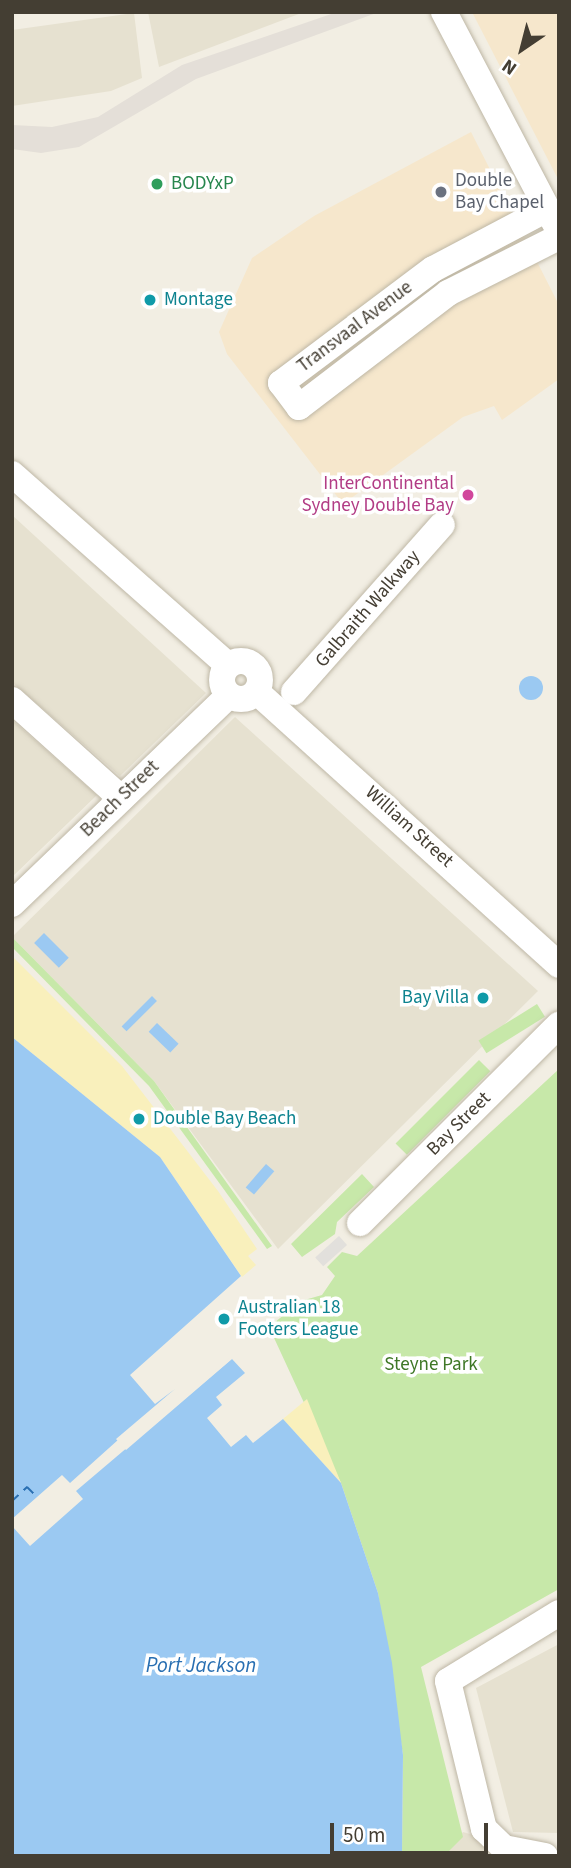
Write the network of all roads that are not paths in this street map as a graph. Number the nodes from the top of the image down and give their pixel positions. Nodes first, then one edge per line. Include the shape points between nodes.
1 (444, 12) edge
2 (553, 220) edge
3 (559, 237) edge
4 (428, 273) junction
5 (444, 296) junction
6 (326, 349) junction
7 (344, 373) junction
8 (12, 474) edge
9 (442, 525) dead end
10 (228, 666) junction
11 (257, 692) junction
12 (295, 692) dead end
13 (229, 695) junction
14 (12, 700) edge
15 (121, 798) junction
16 (12, 904) edge
17 (559, 965) edge
18 (559, 1025) edge
19 (360, 1223) dead end
20 (559, 1613) edge
21 (532, 1854) edge

1 - 2 street
2 - 4 street, Transvaal Avenue
3 - 5 street, Transvaal Avenue
4 - 5 street
4 - 6 street, Transvaal Avenue
5 - 7 street, Transvaal Avenue
6 - 7 street
6 - 7 street, Transvaal Avenue via 281,383 299,407
8 - 10 street
9 - 12 street, Galbraith Walkway
10 - 11 street via 241,660 255,666 261,679
10 - 13 street via 222,677
11 - 13 street via 243,699
11 - 17 street, William Street
13 - 15 street, Beach Street
14 - 15 street
15 - 16 street, Beach Street
18 - 19 street, Bay Street
20 - 21 street via 456,1672 447,1694 480,1820 489,1836

